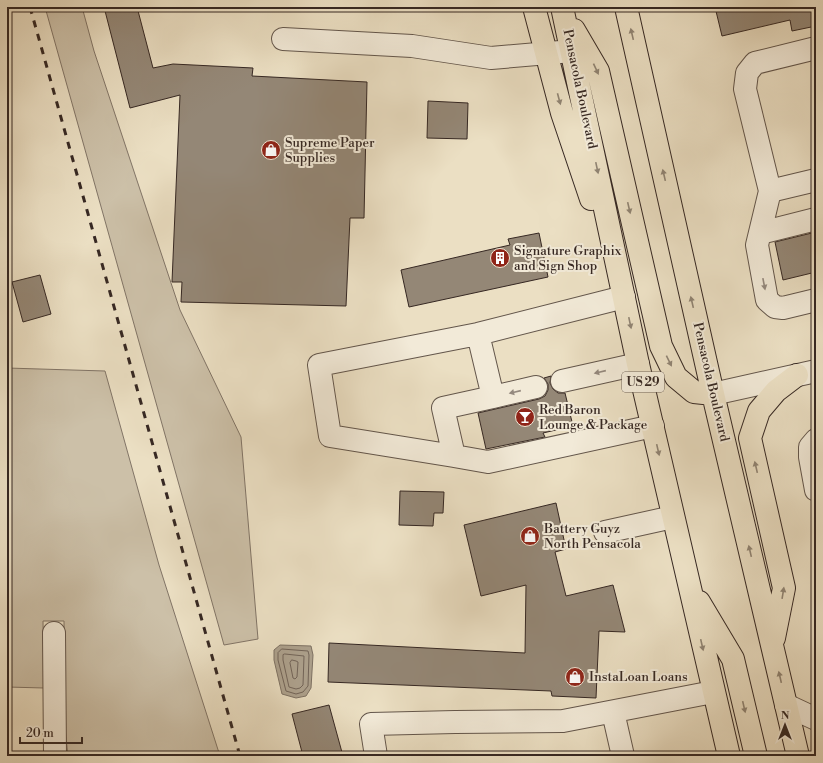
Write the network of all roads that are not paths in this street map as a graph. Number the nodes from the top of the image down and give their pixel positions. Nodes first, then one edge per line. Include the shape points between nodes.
1 (534, 7) edge
2 (626, 7) edge
3 (563, 9) edge
4 (283, 39) dead end
5 (816, 48) edge
6 (572, 51) junction
7 (546, 53) junction
8 (816, 180) edge
9 (770, 191) junction
10 (816, 220) edge
11 (758, 239) junction
12 (624, 297) junction
13 (816, 300) edge
14 (478, 334) junction
15 (638, 364) junction
16 (806, 373) edge
17 (562, 381) dead end
18 (536, 387) dead end
19 (714, 394) junction
20 (493, 397) junction
21 (653, 426) junction
22 (816, 440) edge
23 (454, 456) junction
24 (816, 490) edge
25 (673, 517) junction
26 (605, 532) dead end
27 (688, 584) junction
28 (54, 633) dead end
29 (772, 645) junction
30 (713, 692) junction
31 (786, 704) junction
32 (612, 712) junction
33 (816, 719) edge
34 (55, 756) edge
35 (376, 756) edge
36 (623, 756) edge
37 (729, 756) edge
38 (756, 756) edge
39 (798, 756) edge

1 - 7 highway
19 -> 2 highway, Pensacola Boulevard
3 - 6 highway, Pensacola Boulevard / US 29
3 -> 19 highway via 598,71 661,346 676,377 694,392
4 - 7 street via 412,46 491,58
5 - 9 street via 755,63 747,73 745,89
6 - 7 street
6 -> 12 highway, Pensacola Boulevard / US 29
7 -> 12 highway via 562,113
8 - 9 street
9 - 11 street
10 - 11 street
11 -> 13 street via 768,300 775,307 783,308
12 - 14 street
12 -> 15 highway, Pensacola Boulevard / US 29
14 - 20 street
14 - 23 street via 319,365 330,436
15 -> 17 street
15 - 21 highway, Pensacola Boulevard / US 29
16 - 19 street
29 -> 16 highway via 784,588 750,438 759,411 776,391
18 -> 20 street
29 -> 19 highway, Pensacola Boulevard
20 - 23 street via 443,408
21 - 23 street via 488,462
21 -> 25 highway, Pensacola Boulevard / US 29
22 - 24 street via 810,447
25 - 26 street
25 - 27 highway, Pensacola Boulevard / US 29
27 -> 30 highway, Pensacola Boulevard / US 29
27 -> 38 highway via 733,659
28 - 34 street
31 -> 29 highway, Pensacola Boulevard
30 - 32 street
30 - 37 highway, Pensacola Boulevard / US 29
31 - 33 street
31 - 39 highway, Pensacola Boulevard
32 - 35 street via 563,721 370,724
32 - 36 street

